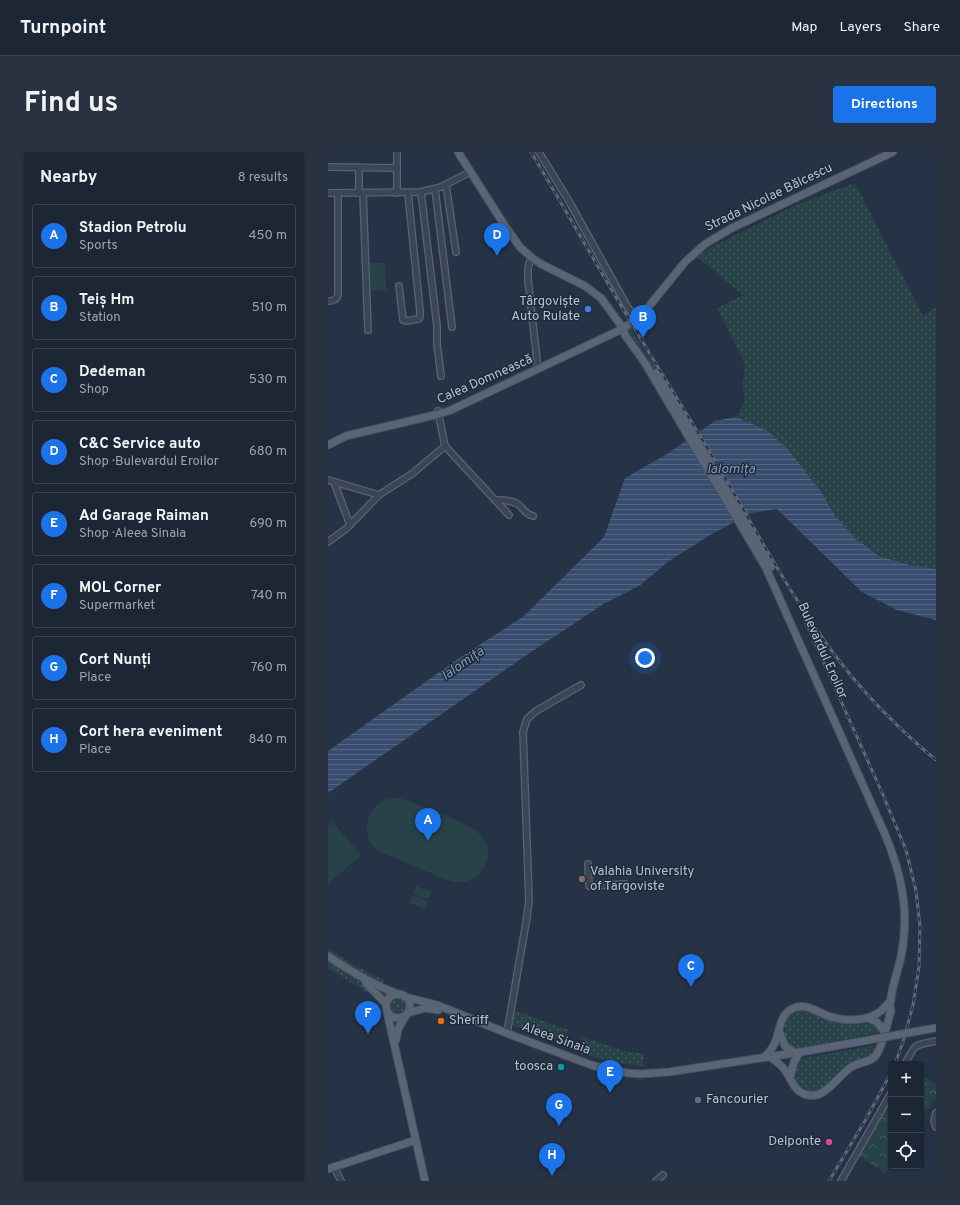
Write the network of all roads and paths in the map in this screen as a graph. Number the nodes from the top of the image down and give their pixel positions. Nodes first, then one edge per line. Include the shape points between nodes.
1 (397, 152) edge
2 (458, 152) edge
3 (540, 152) edge
4 (894, 152) edge
5 (328, 167) edge
6 (359, 167) junction
7 (397, 168) junction
8 (470, 172) junction
9 (446, 185) junction
10 (435, 189) junction
11 (421, 192) junction
12 (328, 193) edge
13 (338, 193) junction
14 (361, 193) junction
15 (397, 193) junction
16 (408, 193) junction
17 (456, 252) dead end
18 (531, 257) junction
19 (399, 286) dead end
20 (328, 301) edge
21 (637, 320) junction
22 (452, 327) dead end
23 (623, 328) junction
24 (368, 330) dead end
25 (538, 367) junction
26 (441, 376) dead end
27 (438, 412) junction
28 (329, 441) edge
29 (445, 446) junction
30 (328, 480) edge
31 (334, 482) junction
32 (379, 495) junction
33 (495, 500) junction
34 (509, 515) dead end
35 (533, 516) dead end
36 (350, 525) junction
37 (328, 542) edge
38 (755, 544) junction
39 (581, 685) dead end
40 (588, 864) dead end
41 (625, 884) dead end
42 (328, 956) edge
43 (351, 972) junction
44 (402, 996) junction
45 (891, 1000) junction
46 (386, 1004) junction
47 (387, 1012) junction
48 (878, 1013) junction
49 (406, 1014) junction
50 (890, 1016) junction
51 (870, 1018) junction
52 (936, 1028) edge
53 (779, 1031) junction
54 (885, 1032) junction
55 (507, 1033) junction
56 (936, 1041) edge
57 (396, 1047) junction
58 (800, 1052) junction
59 (764, 1057) junction
60 (773, 1059) junction
61 (907, 1061) edge
62 (790, 1078) junction
63 (889, 1097) edge
64 (936, 1113) edge
65 (936, 1127) edge
66 (416, 1140) junction
67 (331, 1168) edge
68 (663, 1175) dead end
69 (341, 1181) edge
70 (424, 1181) edge
71 (656, 1181) edge
72 (841, 1181) edge

1 - 7 street
2 - 8 main road, Bulevardul Eroilor
3 - 21 street
4 - 21 main road, Strada Nicolae Bălcescu via 738,225 705,244 685,262
5 - 6 street
6 - 7 street
6 - 14 street
7 - 15 street
8 - 9 street
8 - 18 main road, Bulevardul Eroilor via 520,247
9 - 10 street
9 - 17 street
10 - 11 street
10 - 22 street
11 - 16 street
11 - 26 street
12 - 13 street
13 - 14 street
13 - 20 street via 338,295 336,299
14 - 15 street
14 - 24 street
15 - 16 street
16 - 19 street via 419,319 402,320
18 - 23 main road, Bulevardul Eroilor via 594,292
18 - 25 street via 528,280
21 - 23 main road, Strada Nicolae Bălcescu
23 - 25 main road, Calea Domnească
23 - 25 main road, Calea Domnească via 608,332
23 - 38 main road, Bulevardul Eroilor via 634,341
25 - 27 main road, Calea Domnească via 469,402
27 - 28 main road, Calea Domnească
27 - 29 street
29 - 32 street
29 - 33 street
30 - 31 street
31 - 32 street
31 - 36 street
32 - 36 street
33 - 34 street
33 - 35 street via 518,504
36 - 37 street
38 - 45 main road, Bulevardul Eroilor via 882,826 899,871 905,907 904,936
38 - 50 main road, Bulevardul Eroilor via 770,565 789,605 894,843 902,870 908,906 908,936
39 - 55 street via 536,711 527,719 523,732 529,900
40 - 41 street via 589,886
42 - 43 main road
43 - 44 main road, Aleea Sinaia
43 - 46 main road via 373,989
44 - 46 main road via 393,996
44 - 49 main road via 407,999 410,1006
44 - 55 main road, Aleea Sinaia via 423,1000
45 - 48 main road
45 - 50 main road, Bulevardul Eroilor
46 - 47 main road
47 - 49 main road, Aleea Sinaia via 396,1018
47 - 57 main road
48 - 50 main road
48 - 51 main road
49 - 57 main road via 398,1029
49 - 60 main road, Aleea Sinaia via 430,1008 575,1062 622,1076 670,1075
50 - 51 main road
50 - 54 main road, Bulevardul Eroilor
51 - 53 main road via 842,1019 802,1006 786,1014
51 - 54 main road
52 - 58 main road, bridge
53 - 58 main road via 785,1046
53 - 59 main road via 774,1044
54 - 62 main road, Bulevardul Eroilor via 875,1056 852,1067 819,1094 803,1094
55 - 59 main road, Aleea Sinaia via 594,1066 631,1074 669,1072
56 - 61 street via 915,1046
57 - 66 main road
58 - 59 main road, Aleea Sinaia
58 - 60 main road, Aleea Sinaia
58 - 62 main road via 794,1062
60 - 62 main road
63 - 72 street
64 - 65 street
66 - 67 main road
66 - 70 main road
67 - 69 street
68 - 71 street

